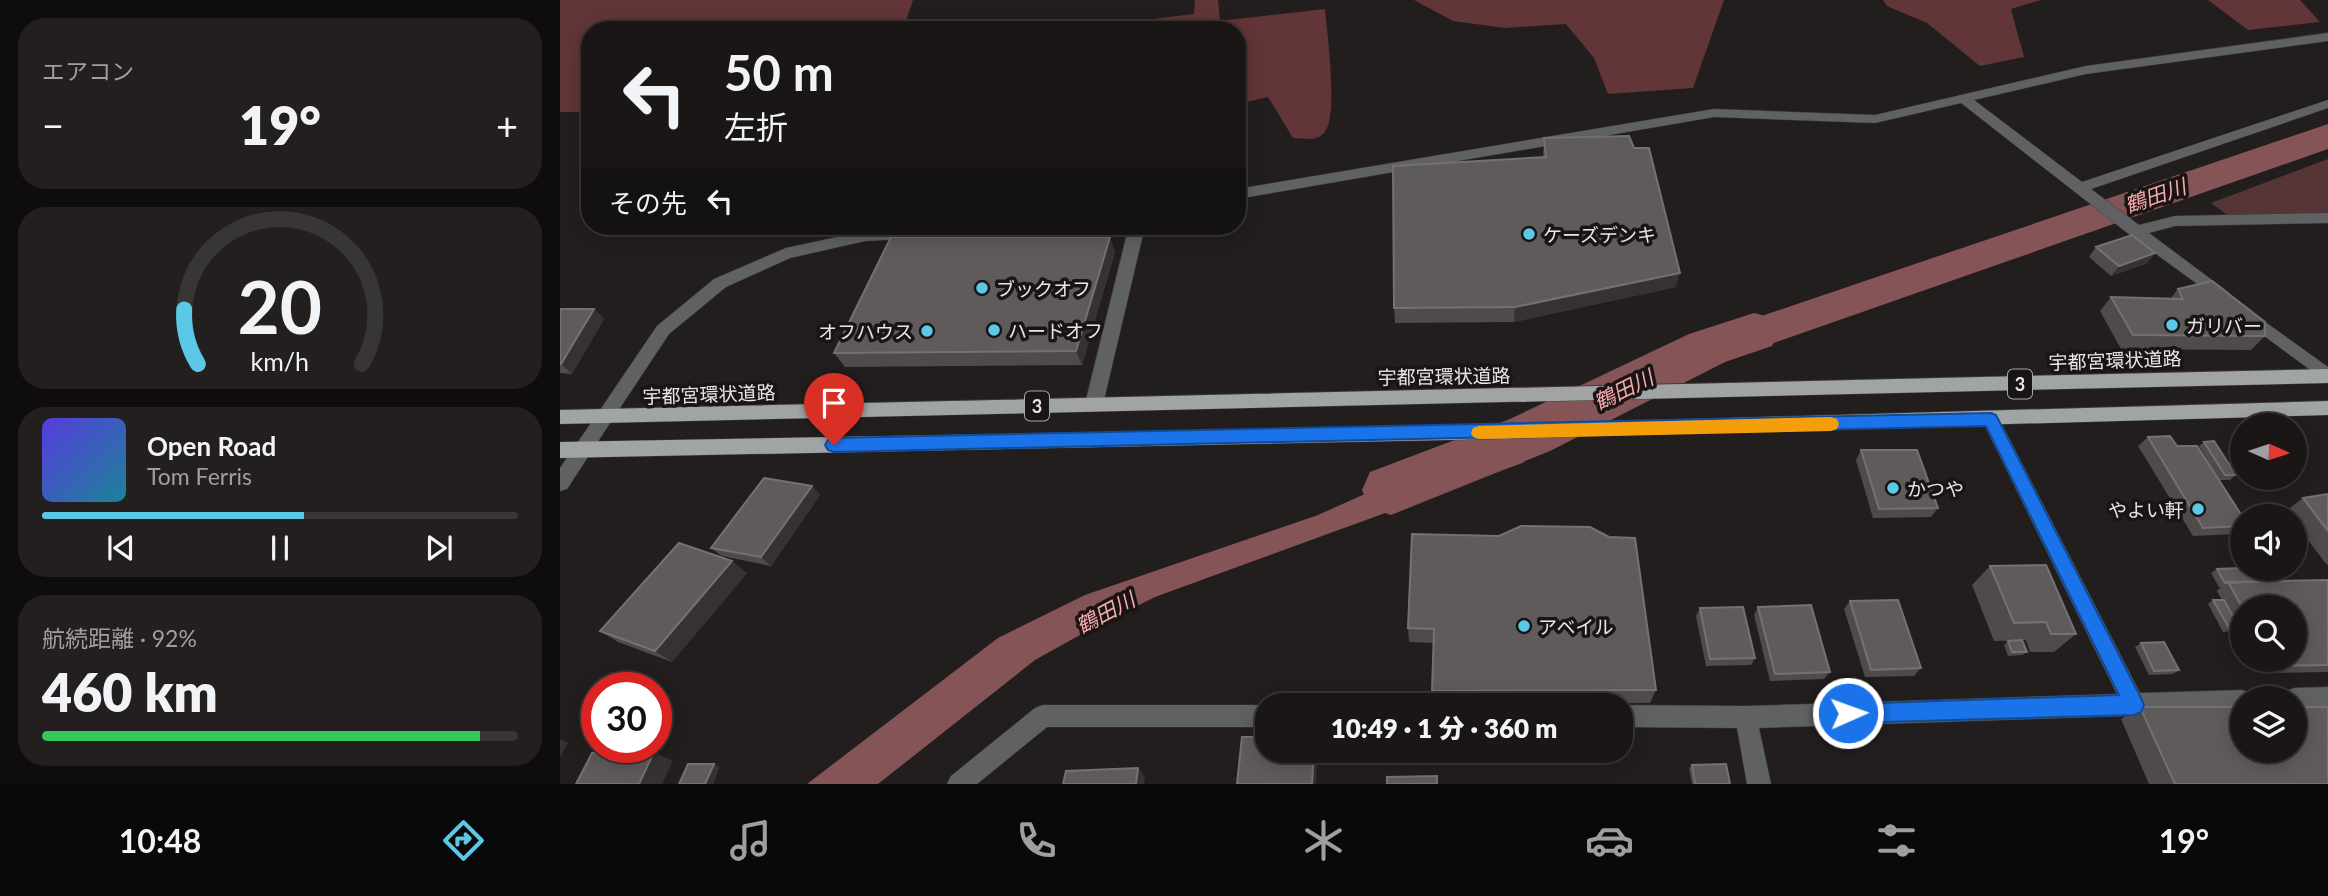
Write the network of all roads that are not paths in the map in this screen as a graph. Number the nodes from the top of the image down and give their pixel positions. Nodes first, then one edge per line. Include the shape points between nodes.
1 (2328, 37) edge
2 (1964, 99) junction
3 (2328, 104) edge
4 (2079, 188) junction
5 (1246, 192) edge
6 (2328, 218) edge
7 (2136, 231) junction
8 (889, 235) edge
9 (1135, 235) edge
10 (2328, 376) edge
11 (1094, 404) junction
12 (2328, 408) edge
13 (560, 417) edge
14 (604, 418) junction
15 (1991, 420) junction
16 (560, 450) edge
17 (582, 450) junction
18 (560, 483) edge
19 (2328, 698) edge
20 (2307, 699) edge
21 (2230, 701) edge
22 (2134, 705) junction
23 (1255, 716) edge
24 (1633, 716) edge
25 (1746, 717) junction
26 (959, 784) edge
27 (1759, 784) edge

1 - 2 street via 2086,70
2 - 4 street
2 - 5 street via 1875,120 1714,113
3 - 4 street
4 - 7 street
6 - 7 street via 2175,221
7 - 10 street
8 - 14 street via 786,253 720,283 663,330
9 - 11 street
10 - 11 main road, 宇都宮環状道路 / 3
11 - 14 main road, 宇都宮環状道路 / 3
12 - 15 main road, 3
13 - 14 main road, 宇都宮環状道路 / 3
14 - 17 street
15 - 17 main road, 3
15 - 22 street
16 - 17 main road, 3
17 - 18 street
19 - 20 street
21 - 22 street
22 - 25 street
23 - 26 street via 1043,716
24 - 25 street
25 - 27 street

